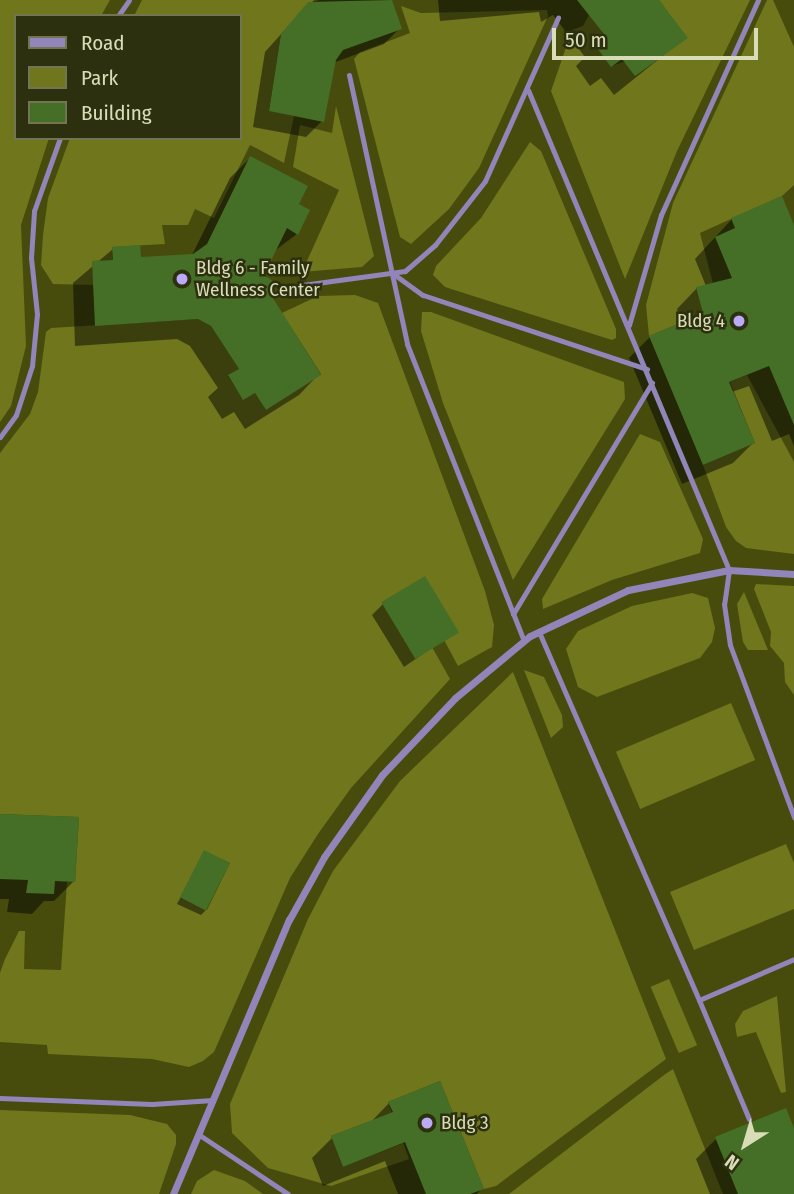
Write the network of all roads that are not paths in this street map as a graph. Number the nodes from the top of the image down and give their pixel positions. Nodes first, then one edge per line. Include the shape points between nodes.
1 (758, 0) edge
2 (558, 18) dead end
3 (349, 75) dead end
4 (528, 90) junction
5 (59, 140) edge
6 (394, 274) junction
7 (295, 286) dead end
8 (628, 326) junction
9 (647, 369) junction
10 (652, 383) junction
11 (0, 437) edge
12 (729, 570) junction
13 (794, 573) edge
14 (513, 614) junction
15 (539, 632) junction
16 (524, 641) junction
17 (794, 817) edge
18 (794, 959) edge
19 (699, 1000) junction
20 (0, 1098) edge
21 (213, 1100) junction
22 (748, 1119) dead end
23 (198, 1134) junction
24 (173, 1194) edge
25 (288, 1194) edge

1 - 8 lane via 661,215
2 - 4 lane
3 - 6 lane
4 - 6 lane via 471,201 435,245 405,271
4 - 8 lane
5 - 11 lane via 34,211 31,258 37,314 32,366 16,415
6 - 7 lane
6 - 9 lane via 423,295
6 - 14 lane via 407,344
8 - 9 lane
9 - 10 lane
10 - 12 lane
10 - 14 lane
12 - 13 street
12 - 15 street via 628,590
12 - 17 lane via 724,604 730,645
14 - 16 lane
15 - 16 street
15 - 19 lane
16 - 21 street via 455,698 382,775 324,857 289,920
18 - 19 lane
19 - 22 lane
20 - 21 lane via 152,1104
21 - 23 street
23 - 24 street
23 - 25 lane

